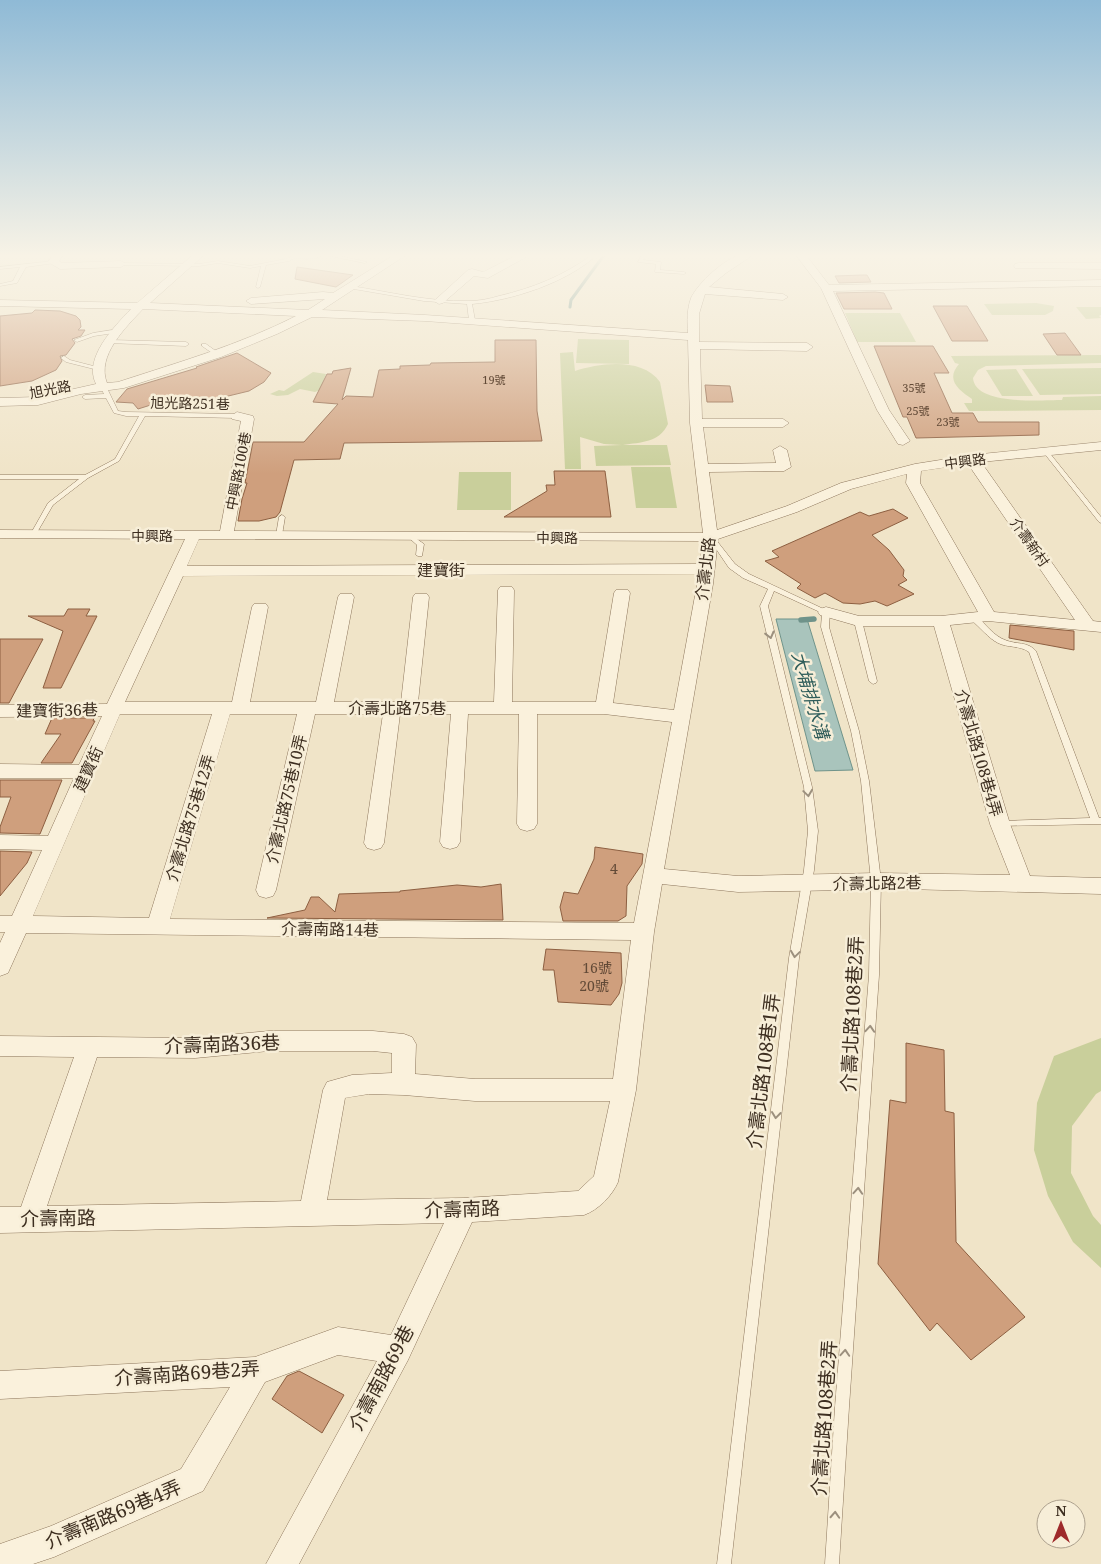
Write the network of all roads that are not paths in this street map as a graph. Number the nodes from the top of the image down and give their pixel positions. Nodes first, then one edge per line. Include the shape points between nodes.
1 (122, 328) edge
2 (281, 328) edge
3 (556, 328) edge
4 (693, 328) edge
5 (845, 328) edge
6 (119, 331) junction
7 (77, 340) dead end
8 (693, 341) junction
9 (110, 342) junction
10 (186, 344) dead end
11 (204, 345) dead end
12 (806, 347) dead end
13 (217, 354) junction
14 (64, 358) dead end
15 (98, 368) junction
16 (106, 392) junction
17 (0, 402) edge
18 (0, 412) edge
19 (143, 414) junction
20 (237, 416) joint
21 (696, 423) junction
22 (783, 423) dead end
23 (902, 441) dead end
24 (1100, 448) edge
25 (780, 450) dead end
26 (1046, 452) junction
27 (972, 459) junction
28 (702, 468) junction
29 (915, 468) junction
30 (0, 477) edge
31 (86, 477) junction
32 (282, 517) dead end
33 (1101, 521) edge
34 (0, 534) edge
35 (33, 534) junction
36 (194, 534) junction
37 (226, 534) junction
38 (279, 535) junction
39 (411, 537) junction
40 (711, 537) junction
41 (420, 555) dead end
42 (707, 569) junction
43 (176, 571) junction
44 (772, 588) junction
45 (506, 590) dead end
46 (622, 593) dead end
47 (346, 597) dead end
48 (421, 597) dead end
49 (260, 607) dead end
50 (826, 612) junction
51 (981, 617) junction
52 (858, 621) junction
53 (941, 621) junction
54 (1094, 626) edge
55 (874, 681) dead end
56 (231, 708) junction
57 (316, 708) junction
58 (401, 708) junction
59 (504, 708) junction
60 (528, 708) junction
61 (604, 708) junction
62 (114, 709) junction
63 (460, 709) junction
64 (0, 711) edge
65 (680, 717) junction
66 (0, 771) edge
67 (87, 772) junction
68 (1098, 821) edge
69 (527, 824) dead end
70 (1000, 824) junction
71 (0, 842) edge
72 (450, 842) dead end
73 (54, 843) junction
74 (374, 843) dead end
75 (655, 875) junction
76 (876, 881) junction
77 (1023, 883) junction
78 (806, 884) junction
79 (1101, 886) edge
80 (266, 890) dead end
81 (9, 924) edge
82 (157, 927) junction
83 (643, 932) junction
84 (0, 967) edge
85 (0, 1046) edge
86 (89, 1047) junction
87 (403, 1084) junction
88 (624, 1090) junction
89 (464, 1210) junction
90 (312, 1212) junction
91 (30, 1219) junction
92 (0, 1220) edge
93 (398, 1350) junction
94 (255, 1371) junction
95 (0, 1385) edge
96 (288, 1554) edge
97 (0, 1560) edge
98 (724, 1564) edge
99 (832, 1564) edge

1 - 6 street
2 - 13 street, 旭光路
3 - 8 street
4 - 8 street, 介壽北路
5 - 23 street via 883,410
6 - 7 lane
6 - 9 street
8 - 12 street
8 - 21 street, 介壽北路
9 - 10 lane
9 - 15 street
11 - 13 lane
13 - 16 street, 旭光路
14 - 15 lane via 68,362
15 - 16 street via 99,379
16 - 17 street, 旭光路 via 80,390 38,401
16 - 18 street, 旭光路 via 38,408
16 - 19 lane, 旭光路251巷 via 116,412
19 - 20 lane, 旭光路251巷
19 - 31 lane, 旭光路251巷 via 117,460
20 - 37 street, 中興路100巷 via 248,419
21 - 22 street
21 - 28 street, 介壽北路
24 - 26 street, 中興路
25 - 28 street via 784,467
26 - 27 street, 中興路
26 - 33 lane
27 - 29 street, 中興路
27 - 54 street, 介壽新村
28 - 40 street, 介壽北路
29 - 40 street, 中興路 via 846,486
29 - 51 street via 913,483
30 - 31 lane
31 - 35 lane, 旭光路251巷 via 50,504
32 - 38 lane
34 - 35 street, 中興路
35 - 36 street, 中興路
36 - 37 street, 中興路
36 - 43 street, 建寶街
37 - 38 street, 中興路
38 - 39 street, 中興路
39 - 40 street, 中興路
39 - 41 lane via 421,544
40 - 42 street, 介壽北路
40 - 44 lane via 732,566
42 - 43 street, 建寶街
42 - 65 street, 介壽北路
43 - 62 street, 建寶街
44 - 50 lane
44 -> 78 lane, 介壽北路108巷1弄 via 764,606 808,788 812,831
45 - 59 street
46 - 61 street
47 - 57 street, 介壽北路75巷10弄
48 - 58 street
49 - 56 street, 介壽北路75巷12弄
50 - 52 street
50 - 76 lane, 介壽北路108巷2弄 via 825,626 855,731 865,781
51 - 53 street
51 - 54 street
51 - 68 lane via 999,640 1007,644 1025,644 1032,651
52 - 53 street
52 - 55 lane
53 - 70 street, 介壽北路108巷4弄
56 - 57 street, 介壽北路75巷
56 - 62 street, 介壽北路75巷
56 - 82 street, 介壽北路75巷12弄
57 - 58 street, 介壽北路75巷
57 - 80 street, 介壽北路75巷10弄
58 - 63 street, 介壽北路75巷
58 - 74 street
59 - 60 street, 介壽北路75巷
59 - 63 street, 介壽北路75巷
60 - 61 street, 介壽北路75巷
60 - 69 street
61 - 65 street, 介壽北路75巷
62 - 64 street, 建寶街36巷
62 - 67 street, 建寶街
63 - 72 street
65 - 75 street, 介壽北路
66 - 67 street
67 - 73 street, 建寶街
68 - 70 lane
70 - 77 street, 介壽北路108巷4弄
71 - 73 street
73 - 81 street, 建寶街
75 - 78 street, 介壽北路2巷 via 682,881
75 - 83 street, 介壽南路
76 - 77 street, 介壽北路2巷
76 - 78 street, 介壽北路2巷
99 -> 76 lane, 介壽北路108巷2弄 via 874,975
77 - 79 street, 介壽北路2巷
78 -> 98 lane, 介壽北路108巷1弄 via 792,977
81 - 82 street, 介壽南路14巷
81 - 84 street, 建寶街
82 - 83 street, 介壽南路14巷
83 - 88 street, 介壽南路
85 - 86 street, 介壽南路36巷
86 - 87 street, 介壽南路36巷 via 195,1048 269,1041 404,1044
86 - 91 street
87 - 88 street via 474,1090
87 - 90 street via 350,1086 335,1090
88 - 89 street, 介壽南路 via 605,1182 584,1203
89 - 90 street, 介壽南路
89 - 93 street, 介壽南路69巷
90 - 91 street, 介壽南路
91 - 92 street, 介壽南路
93 - 94 street, 介壽南路69巷2弄 via 338,1341
93 - 96 street, 介壽南路69巷
94 - 95 street, 介壽南路69巷2弄
94 - 97 street, 介壽南路69巷4弄 via 192,1480 54,1541

